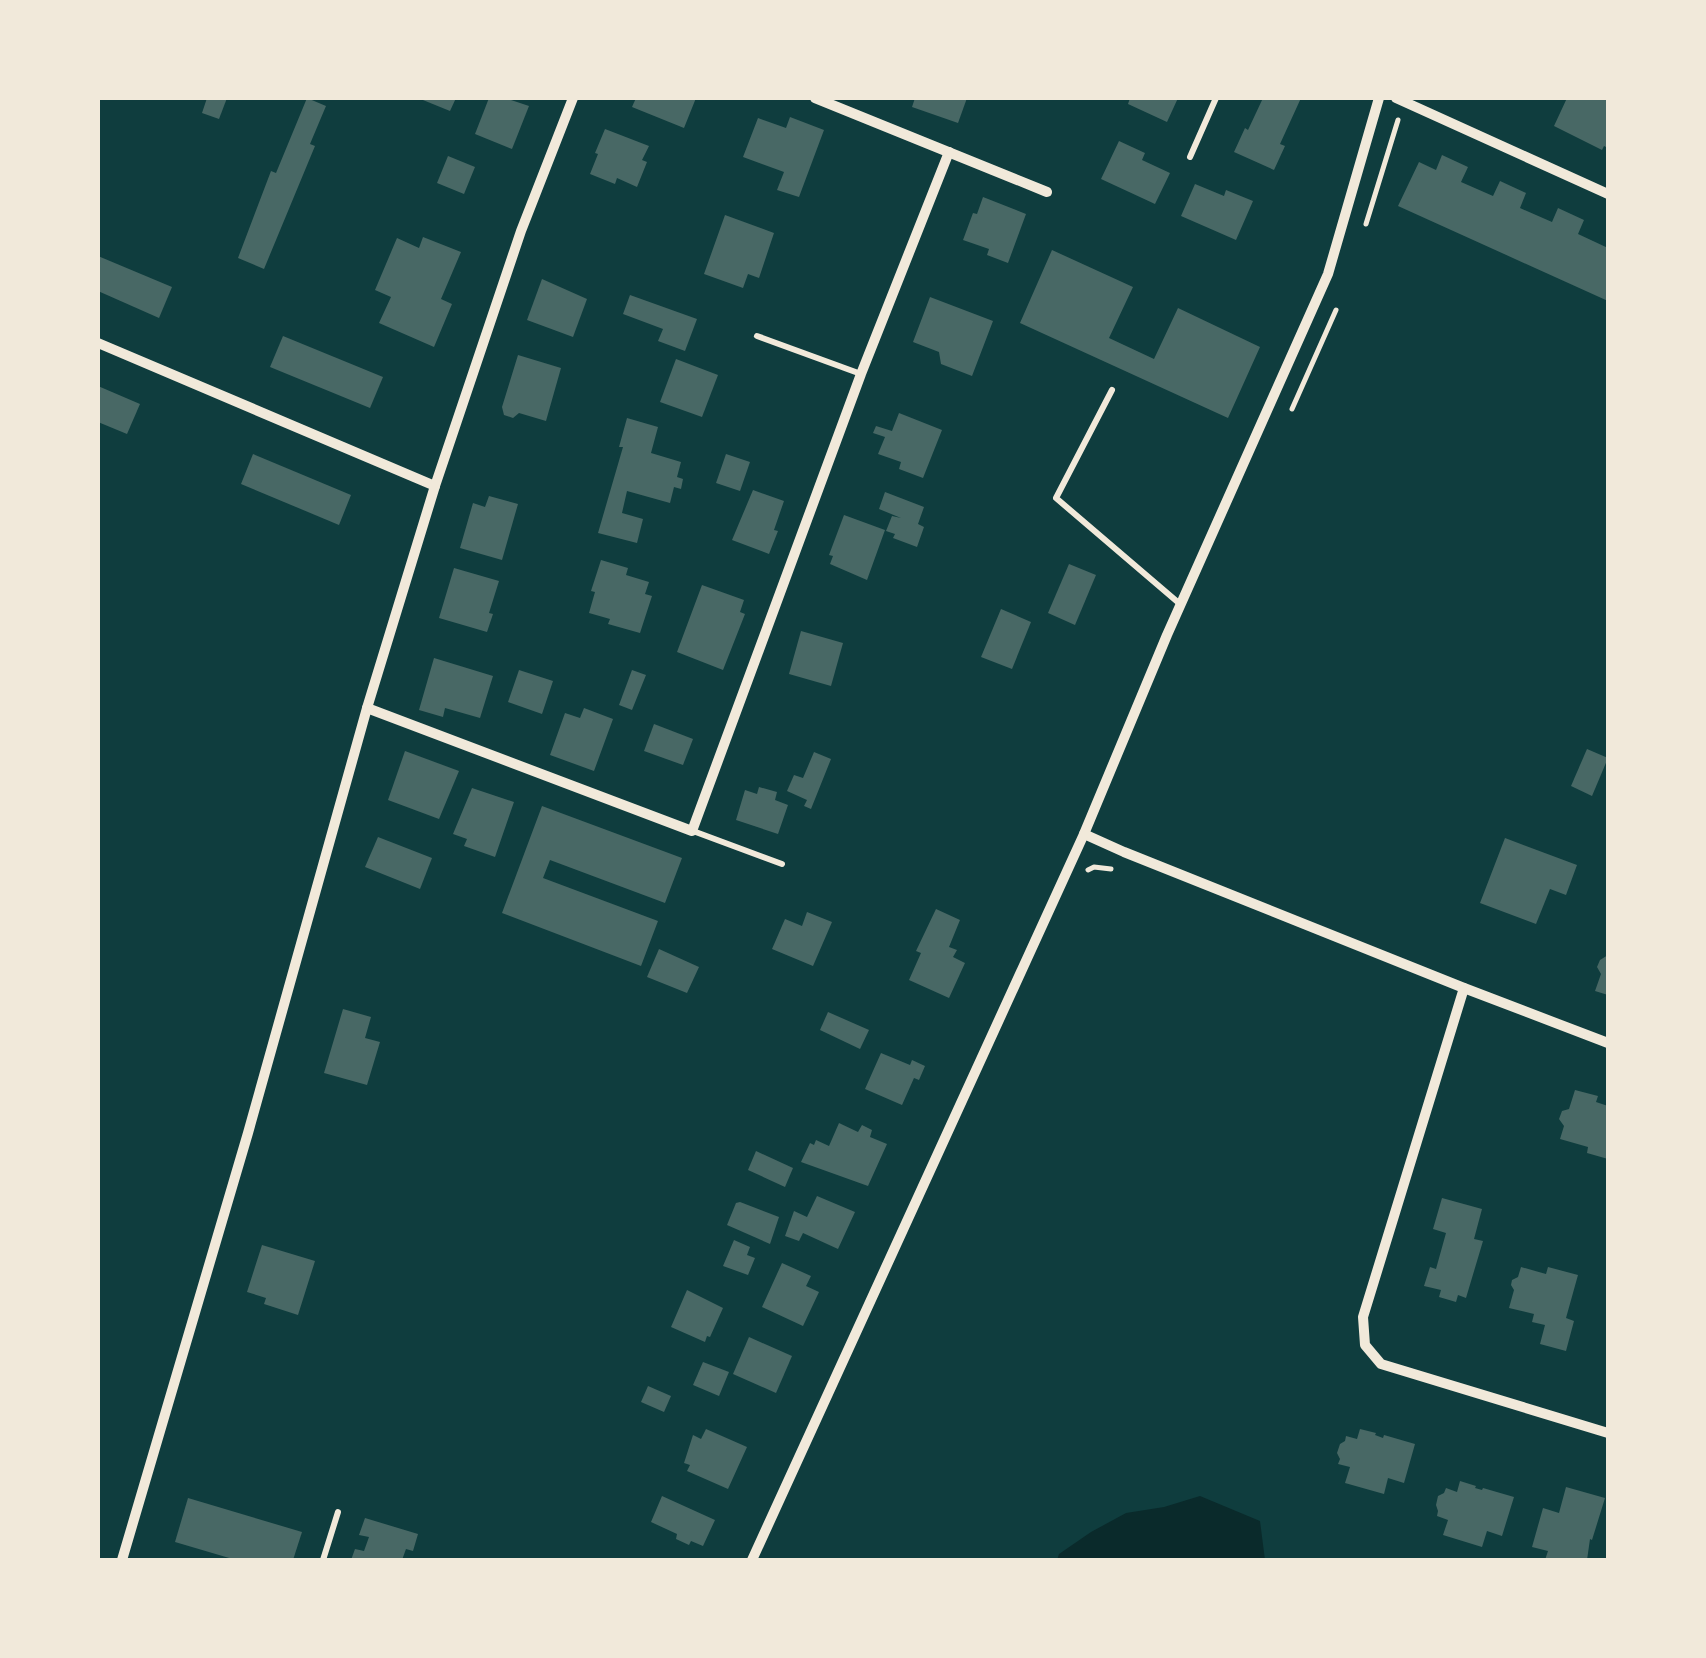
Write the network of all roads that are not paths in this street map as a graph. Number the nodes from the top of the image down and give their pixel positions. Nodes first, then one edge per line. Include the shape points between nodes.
1 (573, 98) edge
2 (815, 98) edge
3 (1216, 98) edge
4 (1379, 98) edge
5 (1396, 98) edge
6 (949, 152) junction
7 (1190, 157) dead end
8 (1047, 192) dead end
9 (1608, 194) edge
10 (757, 336) dead end
11 (98, 343) edge
12 (861, 374) junction
13 (1112, 390) dead end
14 (436, 486) junction
15 (1181, 604) junction
16 (367, 708) junction
17 (692, 831) junction
18 (1084, 834) junction
19 (782, 864) dead end
20 (1464, 988) junction
21 (1608, 1043) edge
22 (1608, 1433) edge
23 (338, 1512) dead end
24 (122, 1560) edge
25 (323, 1560) edge
26 (752, 1560) edge

1 - 14 street
2 - 6 street
3 - 7 lane
4 - 15 street via 1328,274
5 - 9 street
6 - 8 street
6 - 12 street
10 - 12 lane
11 - 14 street
12 - 17 street
13 - 15 lane via 1056,498
14 - 16 street
15 - 18 street
16 - 17 street
16 - 24 street
17 - 19 lane
18 - 20 street
18 - 26 street
20 - 21 street
20 - 22 street via 1363,1317 1366,1345 1381,1364
23 - 25 lane

